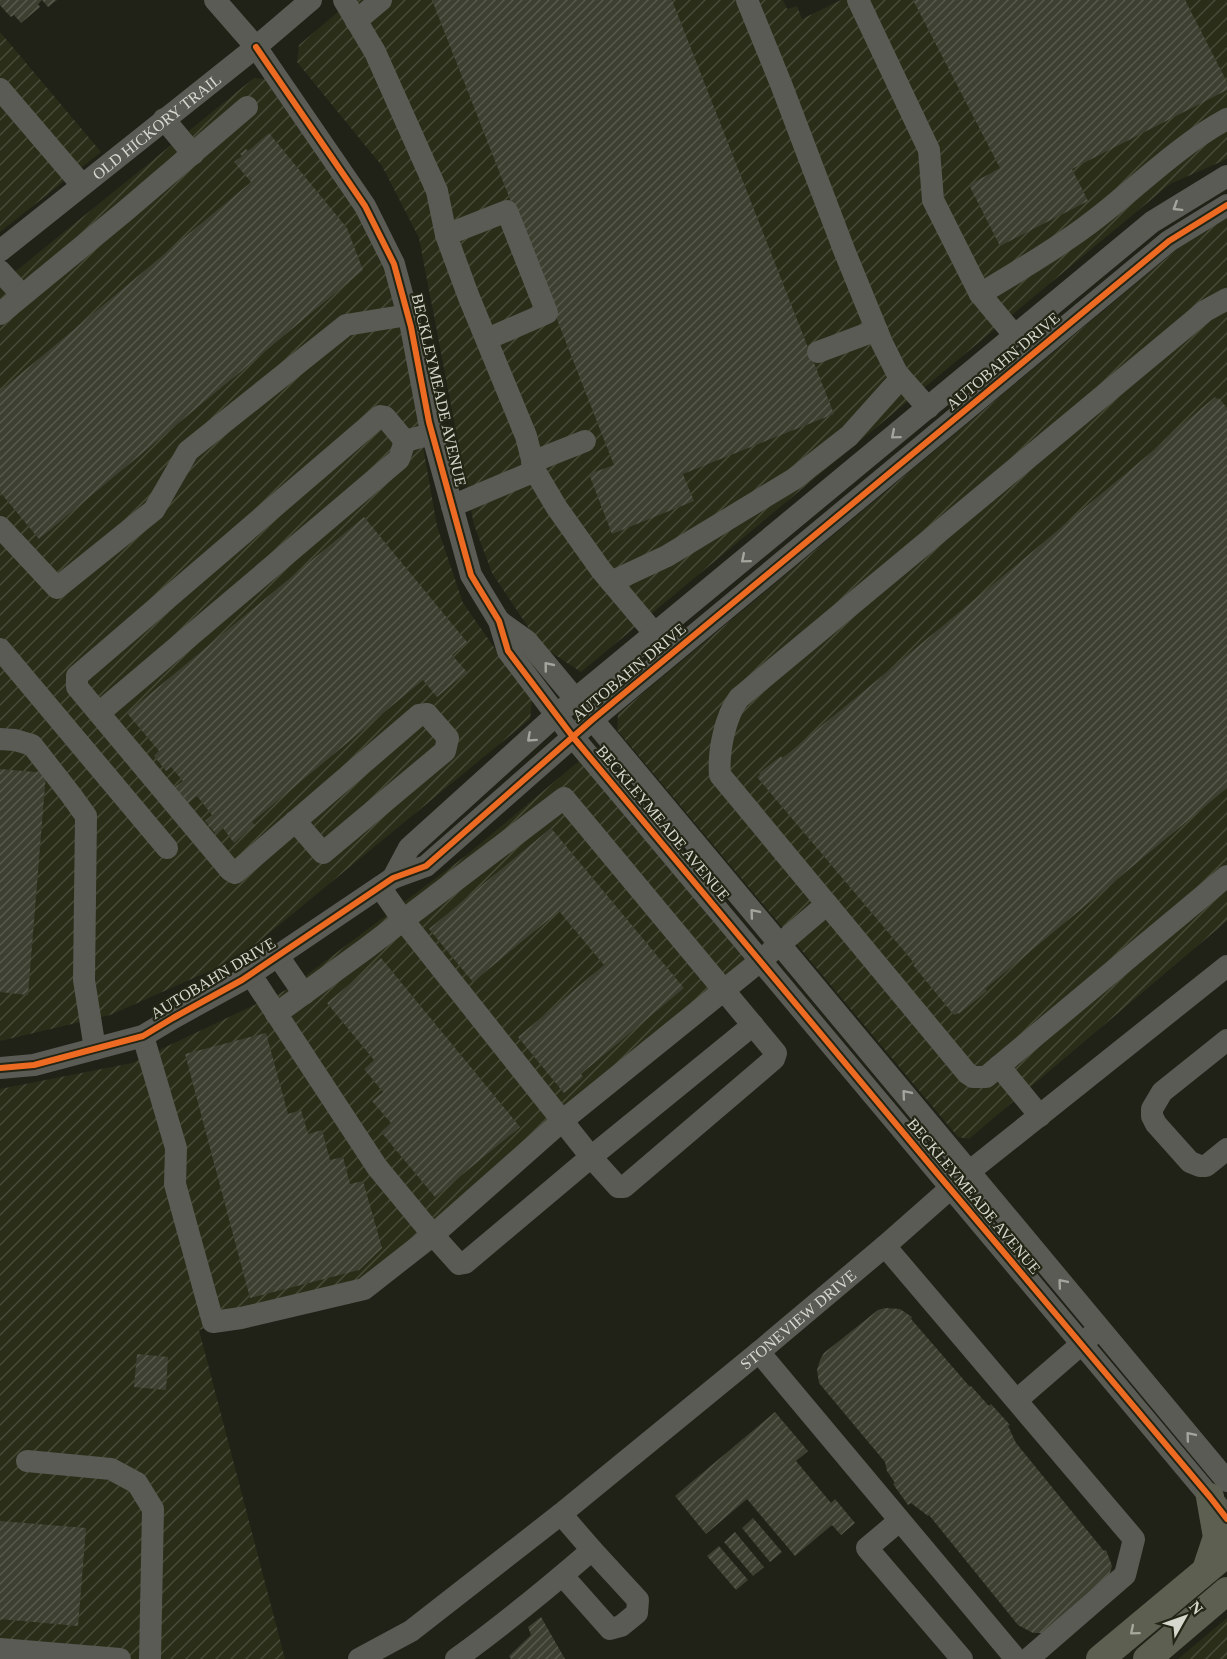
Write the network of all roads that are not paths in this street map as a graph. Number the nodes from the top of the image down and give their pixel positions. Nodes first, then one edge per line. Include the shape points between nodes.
1 (215, 0) edge
2 (311, 0) edge
3 (344, 0) edge
4 (381, 0) edge
5 (747, 0) edge
6 (858, 0) edge
7 (356, 21) junction
8 (256, 47) junction
9 (0, 89) edge
10 (247, 107) dead end
11 (164, 119) junction
12 (1227, 119) edge
13 (193, 154) junction
14 (1227, 176) edge
15 (82, 185) junction
16 (1227, 205) edge
17 (446, 235) junction
18 (0, 251) edge
19 (0, 271) edge
20 (980, 294) junction
21 (22, 295) junction
22 (1226, 300) edge
23 (0, 314) edge
24 (408, 315) junction
25 (877, 330) junction
26 (1016, 336) junction
27 (487, 339) junction
28 (818, 352) dead end
29 (902, 378) junction
30 (928, 408) junction
31 (432, 434) junction
32 (405, 441) junction
33 (585, 441) dead end
34 (533, 467) junction
35 (452, 506) junction
36 (0, 527) edge
37 (610, 582) junction
38 (499, 621) junction
39 (654, 634) junction
40 (0, 649) edge
41 (575, 700) junction
42 (99, 713) junction
43 (555, 715) junction
44 (592, 720) junction
45 (114, 731) junction
46 (573, 737) junction
47 (0, 739) edge
48 (87, 754) junction
49 (295, 821) junction
50 (167, 848) dead end
51 (1227, 876) edge
52 (386, 882) junction
53 (827, 904) junction
54 (403, 921) junction
55 (780, 944) junction
56 (278, 956) junction
57 (760, 961) junction
58 (251, 975) junction
59 (1223, 976) edge
60 (724, 991) junction
61 (304, 994) junction
62 (276, 1014) junction
63 (753, 1025) junction
64 (143, 1036) junction
65 (1227, 1040) edge
66 (95, 1049) junction
67 (999, 1066) junction
68 (0, 1068) edge
69 (1040, 1116) junction
70 (562, 1120) junction
71 (1227, 1149) edge
72 (591, 1157) junction
73 (970, 1172) junction
74 (950, 1189) junction
75 (433, 1235) junction
76 (885, 1246) junction
77 (1100, 1328) junction
78 (1081, 1344) junction
79 (759, 1352) junction
80 (1017, 1400) junction
81 (27, 1461) dead end
82 (1221, 1499) edge
83 (561, 1514) junction
84 (899, 1521) junction
85 (592, 1550) junction
86 (1227, 1552) edge
87 (1206, 1570) junction
88 (563, 1576) junction
89 (1227, 1591) edge
90 (0, 1649) edge
91 (120, 1659) edge
92 (150, 1659) edge
93 (359, 1659) edge
94 (456, 1659) edge
95 (962, 1659) edge
96 (1016, 1659) edge
97 (1028, 1659) edge
98 (1100, 1659) edge
99 (1146, 1659) edge

1 - 8 street, BECKLEYMEADE AVENUE
2 - 8 street, OLD HICKORY TRAIL
3 - 7 street
4 - 7 street
5 - 25 street
6 - 20 street via 929,150 933,200
7 - 17 street via 375,52 437,191
8 - 11 street, OLD HICKORY TRAIL
8 - 24 street, BECKLEYMEADE AVENUE via 365,206 394,264
9 - 15 street
10 - 13 street
11 - 13 street
11 - 15 street, OLD HICKORY TRAIL
12 - 20 street via 1177,152 1086,227
13 - 21 street
14 -> 26 street, AUTOBAHN DRIVE via 1152,222
15 - 18 street, OLD HICKORY TRAIL
16 - 44 street, AUTOBAHN DRIVE via 1168,241
17 - 27 street
17 - 27 street via 507,211 548,313
19 - 21 street
20 - 26 street
21 - 23 street
22 - 53 street via 1206,311 735,704 723,738 720,775
24 - 31 street, BECKLEYMEADE AVENUE
24 - 36 street via 346,325 188,451 154,510 57,588
25 - 28 street
25 - 29 street
26 - 30 street, AUTOBAHN DRIVE
27 - 34 street via 526,436
29 - 30 street
29 - 37 street via 849,436 794,479 667,555
30 -> 39 street, AUTOBAHN DRIVE
31 - 32 street
31 - 35 street, BECKLEYMEADE AVENUE
32 - 42 street via 399,459
32 - 42 street via 380,416 77,676 78,687
33 - 34 street
34 - 35 street
34 - 37 street
35 - 38 street, BECKLEYMEADE AVENUE via 471,575
37 - 39 street
41 -> 38 street, BECKLEYMEADE AVENUE via 527,641
38 - 43 street, BECKLEYMEADE AVENUE via 507,651
39 - 41 street, AUTOBAHN DRIVE
40 - 48 street
41 - 43 street, AUTOBAHN DRIVE
41 - 44 street, BECKLEYMEADE AVENUE
42 - 45 street
43 - 46 street, BECKLEYMEADE AVENUE
43 -> 52 street, AUTOBAHN DRIVE via 409,848
44 - 46 street, AUTOBAHN DRIVE
55 -> 44 street, BECKLEYMEADE AVENUE
45 - 48 street
45 - 49 street via 235,873
46 - 52 street, AUTOBAHN DRIVE via 426,866
46 - 57 street, BECKLEYMEADE AVENUE
47 - 66 street via 32,745 86,816 84,981
48 - 50 street
49 - 49 street via 419,715 427,714 447,738 445,751 323,853
51 - 67 street
52 - 54 street
52 - 56 street, AUTOBAHN DRIVE
53 - 55 street
53 - 67 street via 967,1073 986,1077
54 - 60 street via 564,798
54 - 61 street
54 - 70 street
55 - 57 street
73 -> 55 street, BECKLEYMEADE AVENUE
56 - 58 street, AUTOBAHN DRIVE
56 - 61 street
57 - 60 street
57 - 74 street, BECKLEYMEADE AVENUE
58 - 62 street
58 - 64 street, AUTOBAHN DRIVE
59 - 69 street, STONEVIEW DRIVE
60 - 63 street
60 - 70 street
61 - 62 street
62 - 75 street via 377,1167
63 - 72 street
63 - 72 street via 776,1053 774,1059 624,1187 618,1187
64 - 66 street, AUTOBAHN DRIVE
64 - 75 street via 176,1148 175,1184 213,1322 364,1289
65 - 71 street via 1162,1092 1152,1116 1195,1165 1206,1166
66 - 68 street, AUTOBAHN DRIVE via 34,1065
67 - 69 street
69 - 73 street, STONEVIEW DRIVE
70 - 72 street
70 - 75 street
72 - 75 street via 465,1263 459,1264
73 - 74 street, STONEVIEW DRIVE
77 -> 73 street, BECKLEYMEADE AVENUE
74 - 76 street, STONEVIEW DRIVE
74 - 78 street, BECKLEYMEADE AVENUE
76 - 79 street, STONEVIEW DRIVE
76 - 80 street
77 - 78 street
82 -> 77 street, BECKLEYMEADE AVENUE
78 - 80 street
78 - 82 street, BECKLEYMEADE AVENUE
79 - 83 street, STONEVIEW DRIVE
79 - 84 street
80 - 97 street via 1134,1539 1125,1575
81 - 92 street via 111,1469 137,1483 153,1509
82 - 87 main road via 1217,1537
83 - 85 street
83 - 93 street, STONEVIEW DRIVE via 411,1631
84 - 95 street via 867,1548
84 - 96 street
85 - 88 street
85 - 88 street via 638,1600 637,1613 621,1626 609,1629
86 - 87 main road
87 -> 98 main road
88 - 94 street
89 - 99 main road
90 - 91 street

